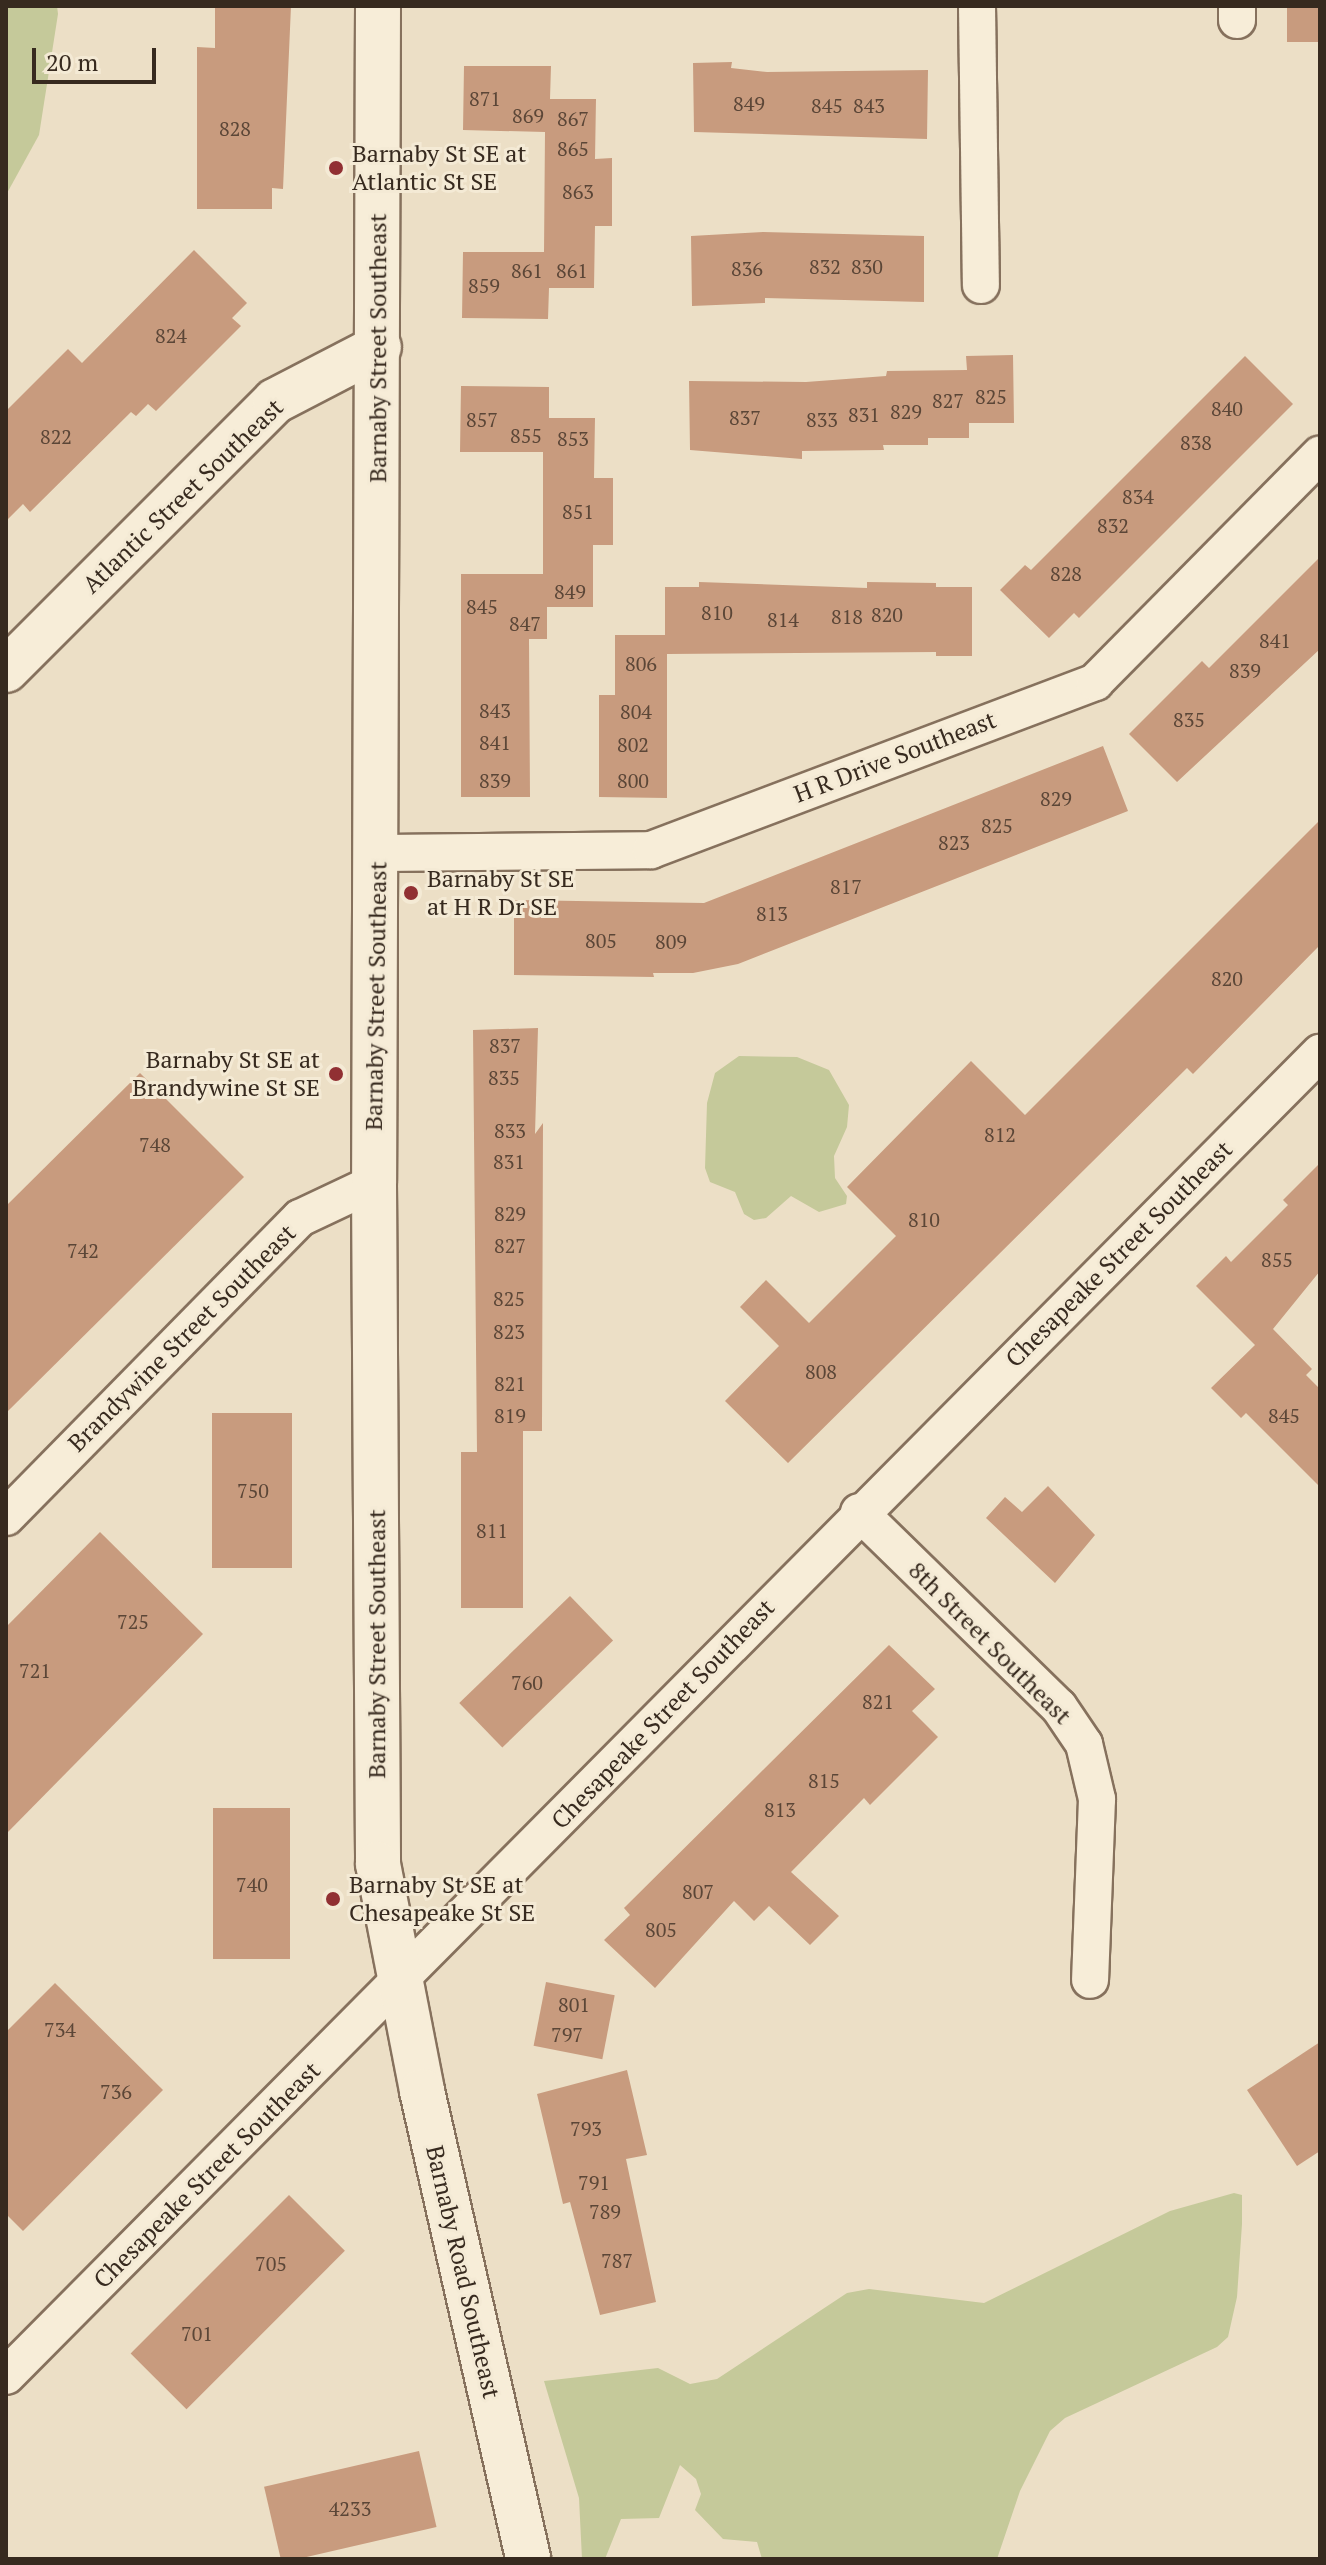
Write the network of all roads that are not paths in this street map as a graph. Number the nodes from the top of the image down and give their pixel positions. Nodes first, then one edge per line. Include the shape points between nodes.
1 (378, 6) edge
2 (977, 6) edge
3 (981, 285) dead end
4 (379, 347) junction
5 (1320, 455) edge
6 (6, 670) edge
7 (378, 853) junction
8 (1320, 1053) edge
9 (374, 1183) junction
10 (859, 1512) junction
11 (6, 1517) edge
12 (1090, 1980) dead end
13 (400, 1984) junction
14 (6, 2376) edge
15 (528, 2559) edge

1 - 4 street, Barnaby Street Southeast
2 - 3 street
4 - 6 street, Atlantic Street Southeast via 275,401
4 - 7 street, Barnaby Street Southeast
5 - 7 street, H R Drive Southeast via 1095,682 651,850
7 - 9 street, Barnaby Street Southeast
8 - 10 street, Chesapeake Street Southeast
9 - 11 street, Brandywine Street Southeast via 300,1218
9 - 13 street, Barnaby Street Southeast via 378,1864
10 - 12 street, 8th Street Southeast via 1059,1707 1084,1744 1097,1799
10 - 13 street, Chesapeake Street Southeast
13 - 14 street, Chesapeake Street Southeast
13 - 15 street, Barnaby Road Southeast

